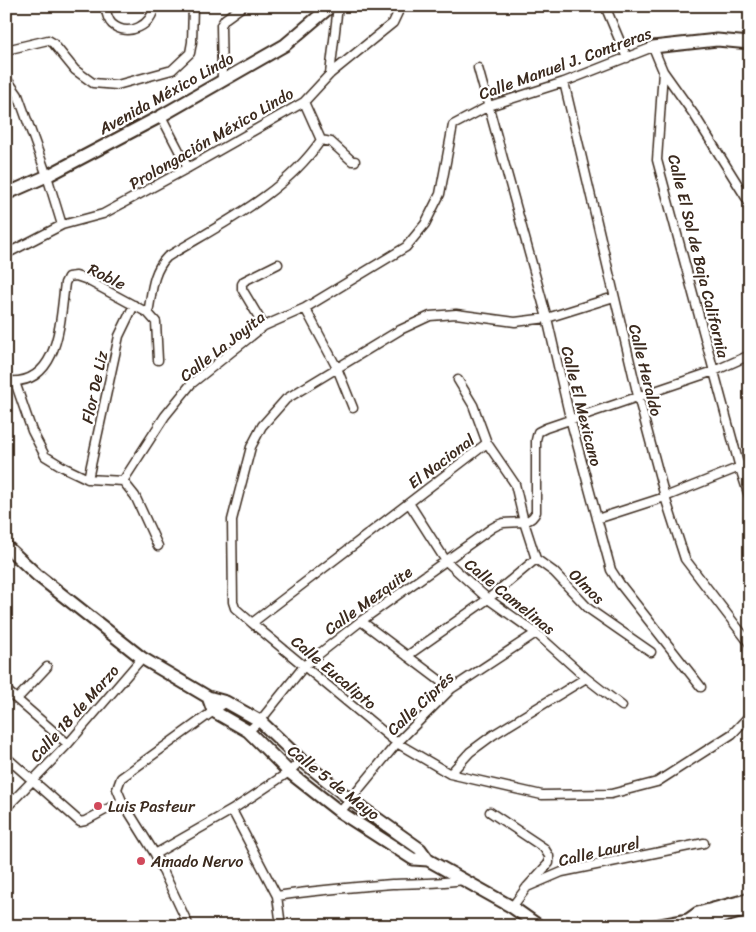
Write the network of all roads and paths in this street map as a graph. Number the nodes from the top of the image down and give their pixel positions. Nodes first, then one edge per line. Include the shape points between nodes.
1 (105, 6) edge
2 (154, 6) edge
3 (193, 6) edge
4 (244, 6) edge
5 (331, 6) edge
6 (338, 6) edge
7 (401, 6) edge
8 (606, 6) edge
9 (750, 43) edge
10 (653, 47) junction
11 (6, 50) edge
12 (627, 58) junction
13 (478, 68) dead end
14 (662, 71) junction
15 (330, 74) junction
16 (6, 78) edge
17 (222, 81) junction
18 (564, 82) junction
19 (304, 102) junction
20 (489, 106) junction
21 (161, 116) junction
22 (454, 125) joint
23 (321, 140) junction
24 (355, 162) dead end
25 (188, 168) junction
26 (46, 176) junction
27 (6, 194) edge
28 (750, 204) edge
29 (62, 225) junction
30 (6, 254) edge
31 (278, 264) dead end
32 (614, 297) junction
33 (134, 305) junction
34 (305, 308) junction
35 (148, 313) junction
36 (546, 318) junction
37 (264, 326) junction
38 (750, 355) edge
39 (158, 360) dead end
40 (338, 368) junction
41 (714, 370) junction
42 (458, 380) dead end
43 (6, 381) edge
44 (15, 382) junction
45 (638, 396) junction
46 (353, 408) dead end
47 (570, 418) junction
48 (487, 443) junction
49 (750, 464) edge
50 (740, 468) junction
51 (88, 479) junction
52 (123, 481) junction
53 (666, 497) junction
54 (750, 499) edge
55 (409, 503) junction
56 (597, 519) junction
57 (524, 522) junction
58 (6, 546) edge
59 (158, 546) dead end
60 (536, 559) junction
61 (446, 561) junction
62 (488, 599) junction
63 (362, 621) junction
64 (252, 622) junction
65 (536, 633) junction
66 (750, 644) edge
67 (651, 652) dead end
68 (407, 656) junction
69 (142, 658) junction
70 (305, 665) junction
71 (47, 667) dead end
72 (586, 678) junction
73 (702, 687) dead end
74 (451, 689) junction
75 (6, 690) edge
76 (208, 697) junction
77 (17, 699) junction
78 (226, 702) junction
79 (622, 706) dead end
80 (213, 711) junction
81 (750, 715) edge
82 (260, 720) junction
83 (248, 731) junction
84 (397, 742) junction
85 (68, 744) junction
86 (6, 757) edge
87 (301, 760) junction
88 (289, 772) junction
89 (450, 774) junction
90 (32, 780) junction
91 (351, 800) junction
92 (122, 801) junction
93 (6, 808) edge
94 (232, 810) junction
95 (340, 812) junction
96 (490, 812) dead end
97 (704, 843) dead end
98 (155, 854) junction
99 (428, 860) junction
100 (462, 880) junction
101 (527, 887) junction
102 (277, 896) junction
103 (750, 899) edge
104 (512, 907) junction
105 (750, 909) edge
106 (697, 920) edge
107 (189, 926) edge
108 (282, 926) edge
109 (539, 926) edge
110 (655, 926) edge

1 - 2 street via 111,24 121,30 142,26 150,18
3 - 11 street via 190,53 172,70 118,85 93,83 75,70 48,40
4 - 17 street via 221,25
5 - 17 street, Avenida México Lindo via 285,45
6 - 15 street
7 - 15 street, Prolongación México Lindo via 393,22
8 - 12 street
9 - 10 street, Calle Manuel J. Contreras via 717,40
10 - 12 street, Calle Manuel J. Contreras
10 - 14 street, Calle El Sol de Baja California
12 - 18 street, Calle Manuel J. Contreras
13 - 20 street, Calle El Mexicano
14 - 28 street via 696,116
14 - 41 street, Calle El Sol de Baja California via 657,160
15 - 19 street, Prolongación México Lindo
16 - 26 street via 18,95
17 - 21 street, Avenida México Lindo
18 - 20 street, Calle Manuel J. Contreras
18 - 32 street, Calle Heraldo
19 - 23 street
19 - 25 street, Prolongación México Lindo
20 - 22 street, Calle Manuel J. Contreras
20 - 36 street, Calle El Mexicano
21 - 25 street
21 - 26 street, Avenida México Lindo
22 - 34 street, Calle La Joyita via 440,194 425,224 406,247
23 - 24 street via 331,142
23 - 35 street via 310,156 264,198 163,261 156,271
25 - 29 street, Prolongación México Lindo via 103,214
26 - 27 street, Avenida México Lindo
26 - 29 street
29 - 30 street, Prolongación México Lindo
31 - 37 street via 242,284
32 - 36 street, Calle Eucalipto
32 - 45 street, Calle Heraldo
33 - 35 street, Roble
33 - 44 street, Roble via 85,279 68,277 57,338 45,367 37,375
33 - 51 street, Flor De Liz via 119,336
34 - 37 street, Calle La Joyita
34 - 40 street
35 - 39 street via 156,322
36 - 40 street, Calle Eucalipto via 515,322 456,314 430,316 400,330
36 - 47 street, Calle El Mexicano
37 - 52 street, Calle La Joyita via 191,384 165,416
38 - 41 street
40 - 46 street
40 - 64 street, Calle Eucalipto via 286,400 262,426 251,448 232,520 232,594 235,608
41 - 45 street
41 - 50 street, Calle El Sol de Baja California
42 - 48 street via 473,405
43 - 44 street
44 - 51 street via 32,431 45,456
45 - 47 street
45 - 53 street, Calle Heraldo
47 - 56 street, Calle El Mexicano
47 - 57 street via 538,432 536,512
48 - 55 street, El Nacional
48 - 57 street, El Nacional via 515,484
49 - 50 street
50 - 53 street
50 - 54 street, Calle El Sol de Baja California
51 - 52 street
52 - 59 street via 135,496
53 - 56 street
53 - 66 street, Calle Heraldo via 685,559
55 - 61 street, Calle Camelinas
55 - 64 street, El Nacional
56 - 73 street, Calle El Mexicano via 611,570
57 - 60 street
57 - 61 street, Calle Mezquite via 500,523
58 - 69 street, Calle 5 de Mayo via 37,575
60 - 62 street
60 - 67 street, Olmos via 554,572 589,610
61 - 62 street, Calle Camelinas
61 - 63 street, Calle Mezquite
62 - 65 street, Calle Camelinas
62 - 68 street
63 - 68 street
63 - 70 street, Calle Mezquite
64 - 70 street, Calle Eucalipto
65 - 72 street, Calle Camelinas
65 - 74 street, Calle Ciprés
68 - 74 street
69 - 76 street, Calle 5 de Mayo
69 - 85 street, Calle 18 de Marzo
70 - 82 street, Calle Mezquite
70 - 84 street, Calle Eucalipto
71 - 77 street
72 - 79 street, Calle Camelinas
72 - 89 street via 494,734 470,752
74 - 84 street, Calle Ciprés
75 - 77 street
76 - 78 street, Calle 5 de Mayo
76 - 80 street
77 - 85 street
78 - 80 street
78 - 82 street, Calle 5 de Mayo
80 - 83 street, Calle 5 de Mayo
80 - 92 street via 122,778 117,789
81 - 89 street, Calle Eucalipto via 732,734 657,782 611,794 542,795
82 - 83 street, Calle Mezquite
82 - 87 street, Calle 5 de Mayo
83 - 88 street, Calle 5 de Mayo
84 - 89 street, Calle Eucalipto
84 - 91 street, Calle Ciprés
85 - 90 street, Calle 18 de Marzo
86 - 90 street
87 - 88 street
87 - 91 street, Calle 5 de Mayo
88 - 94 street
88 - 95 street, Calle 5 de Mayo
90 - 92 street via 80,822
90 - 93 street, Calle 18 de Marzo
91 - 95 street, Calle Ciprés
91 - 99 street, Calle 5 de Mayo via 420,849
92 - 98 street
94 - 98 street
94 - 102 street
95 - 99 street, Calle 5 de Mayo via 413,860
96 - 101 street via 544,848 550,856 549,863
97 - 101 street, Calle Laurel via 562,872
98 - 107 street
99 - 100 street, Calle 5 de Mayo
100 - 102 street via 437,884 328,888
100 - 104 street, Calle 5 de Mayo
101 - 104 street, Calle Laurel
102 - 108 street
103 - 106 street
104 - 109 street, Calle 5 de Mayo
105 - 106 street
106 - 110 street

